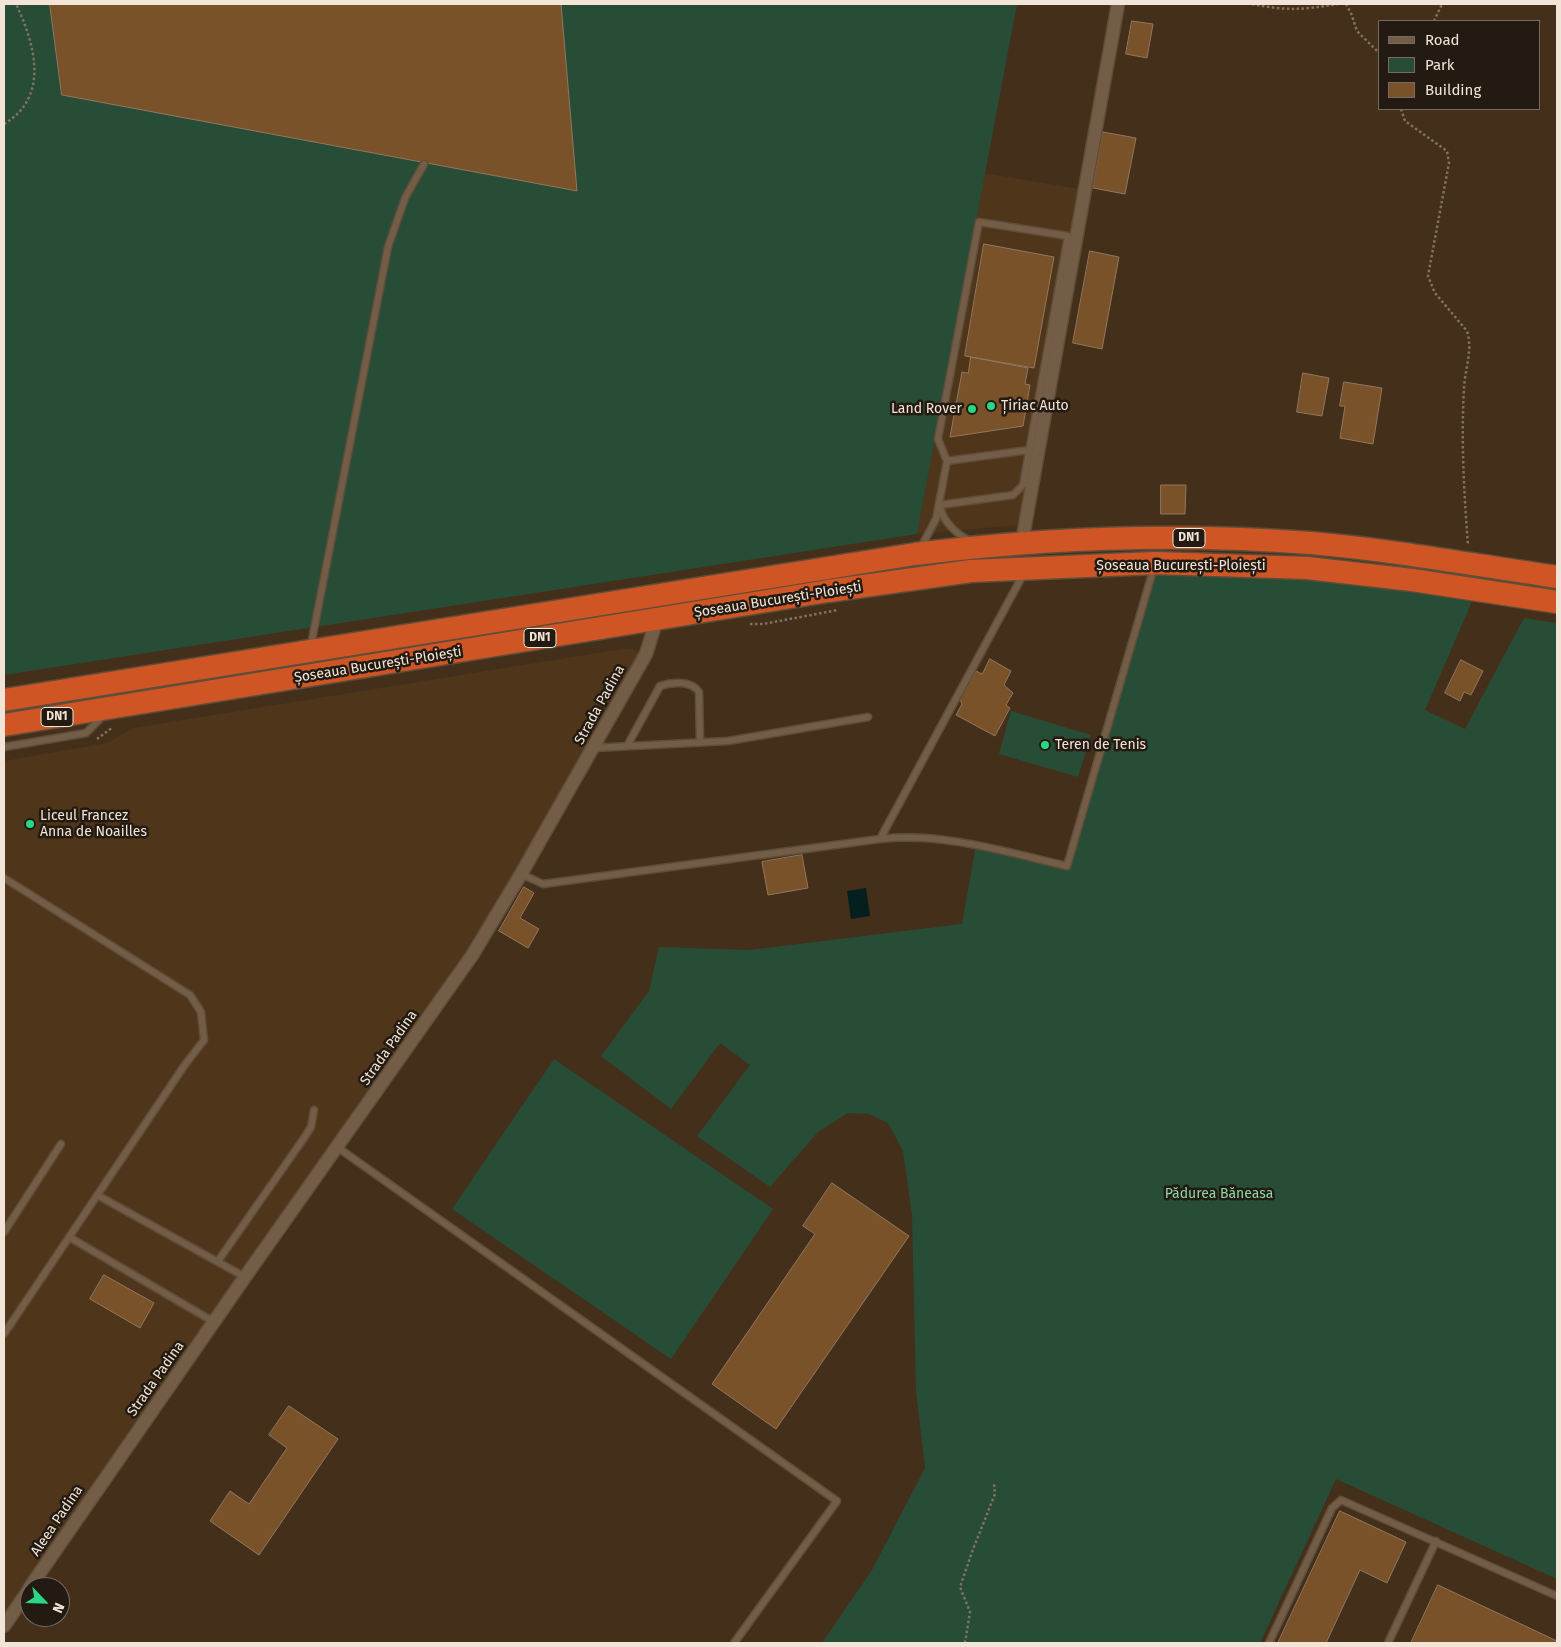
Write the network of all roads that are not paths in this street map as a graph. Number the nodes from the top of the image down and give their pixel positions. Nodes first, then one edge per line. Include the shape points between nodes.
1 (1118, 4) edge
2 (424, 164) dead end
3 (1029, 450) junction
4 (947, 461) junction
5 (940, 505) junction
6 (1022, 542) junction
7 (978, 546) junction
8 (915, 554) junction
9 (1155, 563) junction
10 (1027, 567) junction
11 (1557, 577) edge
12 (1557, 602) edge
13 (657, 620) junction
14 (309, 652) junction
15 (4, 700) edge
16 (115, 717) junction
17 (868, 717) dead end
18 (4, 725) edge
19 (700, 742) junction
20 (628, 746) junction
21 (4, 747) edge
22 (593, 748) junction
23 (880, 839) junction
24 (522, 874) junction
25 (4, 878) edge
26 (314, 1110) dead end
27 (61, 1144) dead end
28 (337, 1146) junction
29 (97, 1195) junction
30 (4, 1232) edge
31 (69, 1237) junction
32 (218, 1261) junction
33 (244, 1277) junction
34 (214, 1322) junction
35 (4, 1334) edge
36 (109, 1472) joint
37 (1436, 1542) junction
38 (37, 1577) edge
39 (1557, 1596) edge
40 (20, 1602) edge
41 (4, 1626) edge
42 (734, 1643) edge
43 (1269, 1643) edge
44 (1388, 1643) edge

1 - 6 street
2 - 14 lane via 405,198 388,247
3 - 4 lane
3 - 4 lane via 1068,236 979,222 938,439
3 - 5 lane via 1023,486 1018,492
4 - 5 lane
5 - 7 lane via 942,516 952,528
5 - 8 lane via 928,538
6 - 7 highway, Șoseaua București-Ploiești / DN1
6 - 11 highway, Șoseaua București-Ploiești / DN1 via 1190,538 1311,543
7 - 8 highway, Șoseaua București-Ploiești / DN1
8 - 14 highway, Șoseaua București-Ploiești / DN1
9 - 10 highway, Șoseaua București-Ploiești / DN1
9 - 12 highway, Șoseaua București-Ploiești / DN1 via 1307,568
9 - 23 lane via 1066,866 976,845 910,836
10 - 13 highway, Șoseaua București-Ploiești / DN1 via 971,571 838,590
10 - 23 lane
13 - 16 highway, Șoseaua București-Ploiești / DN1
13 - 22 street, Strada Padina via 646,654
14 - 15 highway, Șoseaua București-Ploiești / DN1
16 - 18 highway, Șoseaua București-Ploiești / DN1
16 - 21 lane via 86,733
17 - 19 lane via 728,741
19 - 20 lane
19 - 20 lane via 699,692 692,685 670,682 660,686
20 - 22 lane
22 - 24 street, Strada Padina
23 - 24 lane via 543,884
24 - 28 street, Strada Padina via 473,954
25 - 29 lane via 190,995 201,1012 204,1040
26 - 32 lane via 311,1127
27 - 30 lane
28 - 33 street, Strada Padina
28 - 42 lane via 837,1500
29 - 31 lane
29 - 32 lane
31 - 34 lane
31 - 35 lane
32 - 33 lane
33 - 34 street, Strada Padina
34 - 36 street, Strada Padina
36 - 38 street, Aleea Padina
37 - 39 lane
37 - 43 lane via 1345,1501 1338,1501
37 - 44 lane
40 - 41 street, Aleea Padina

